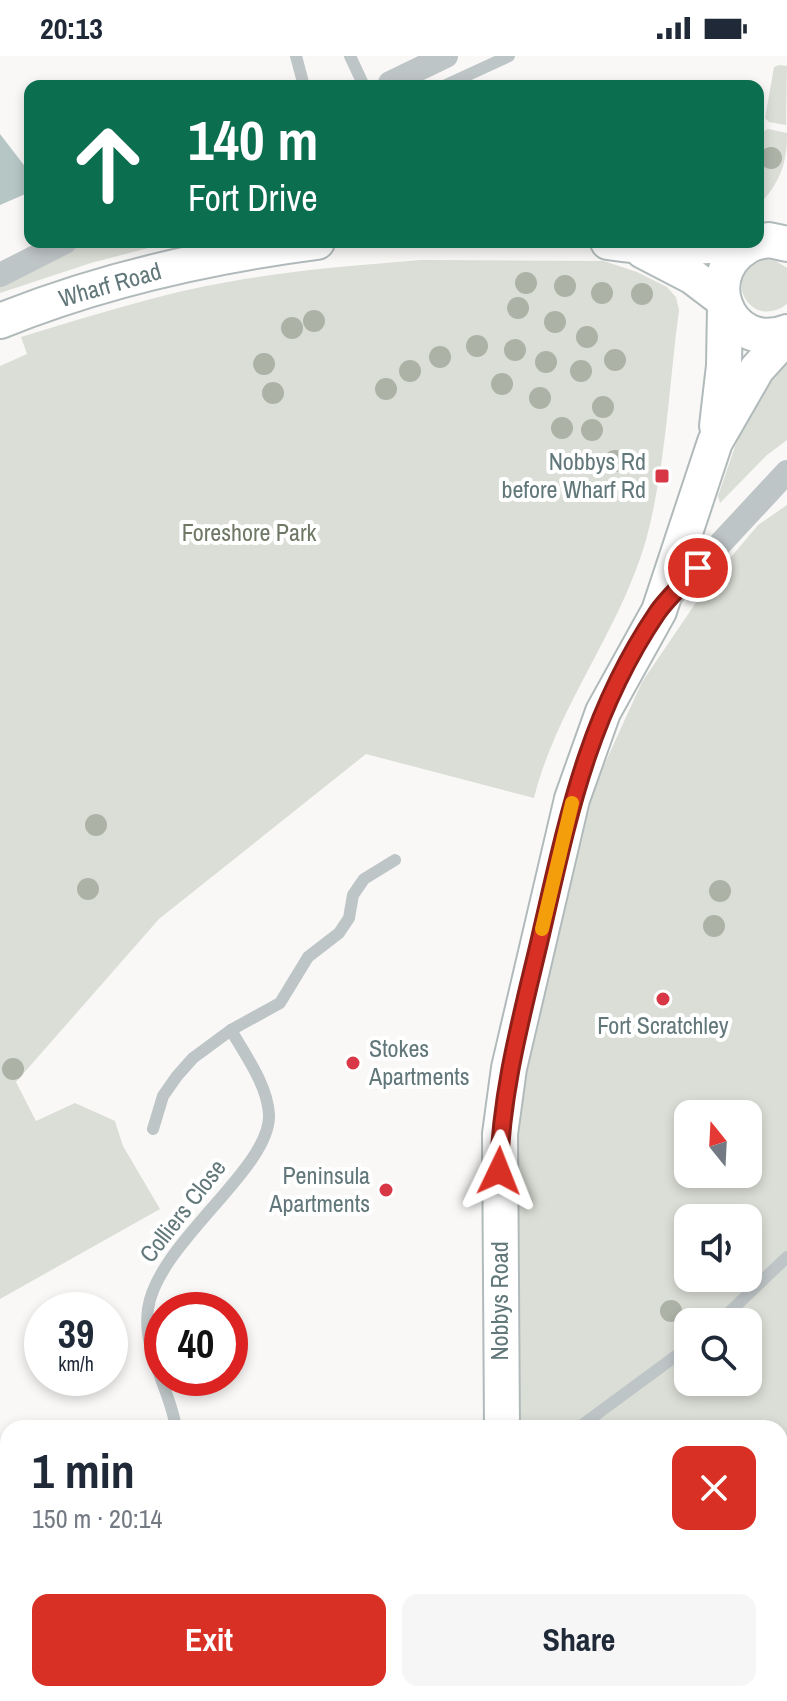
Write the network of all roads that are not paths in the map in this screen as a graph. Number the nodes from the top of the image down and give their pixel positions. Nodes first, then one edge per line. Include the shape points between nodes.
1 (296, 56) edge
2 (350, 56) edge
3 (446, 56) edge
4 (509, 56) edge
5 (302, 80) edge
6 (361, 80) edge
7 (396, 80) edge
8 (457, 80) edge
9 (53, 248) edge
10 (273, 248) edge
11 (631, 248) edge
12 (746, 248) edge
13 (0, 275) edge
14 (724, 303) junction
15 (0, 321) edge
16 (787, 334) edge
17 (715, 442) junction
18 (787, 472) edge
19 (659, 611) junction
20 (395, 860) dead end
21 (231, 1030) junction
22 (153, 1129) dead end
23 (787, 1257) edge
24 (734, 1308) edge
25 (674, 1357) edge
26 (173, 1420) edge
27 (502, 1420) edge
28 (589, 1420) edge

1 - 5 lane
2 - 6 lane
3 - 7 street
4 - 8 lane
9 - 13 street
10 - 15 street, Wharf Road via 121,279
11 - 14 street via 693,277
12 - 14 street, Nobbys Road via 728,264 721,283
14 - 16 street via 739,326 753,333
14 - 17 street, Nobbys Road
16 - 17 street, Nobbys Road via 757,369
17 - 19 street, Nobbys Road
18 - 19 street
19 - 27 street, Nobbys Road via 615,687 586,755 509,1068 500,1157
20 - 21 lane via 364,879 339,933 308,957 280,1003
21 - 22 lane via 177,1076 163,1096
21 - 26 lane, Colliers Close via 258,1079 268,1125 255,1154 154,1285 147,1310 149,1335
23 - 24 lane
25 - 28 lane

